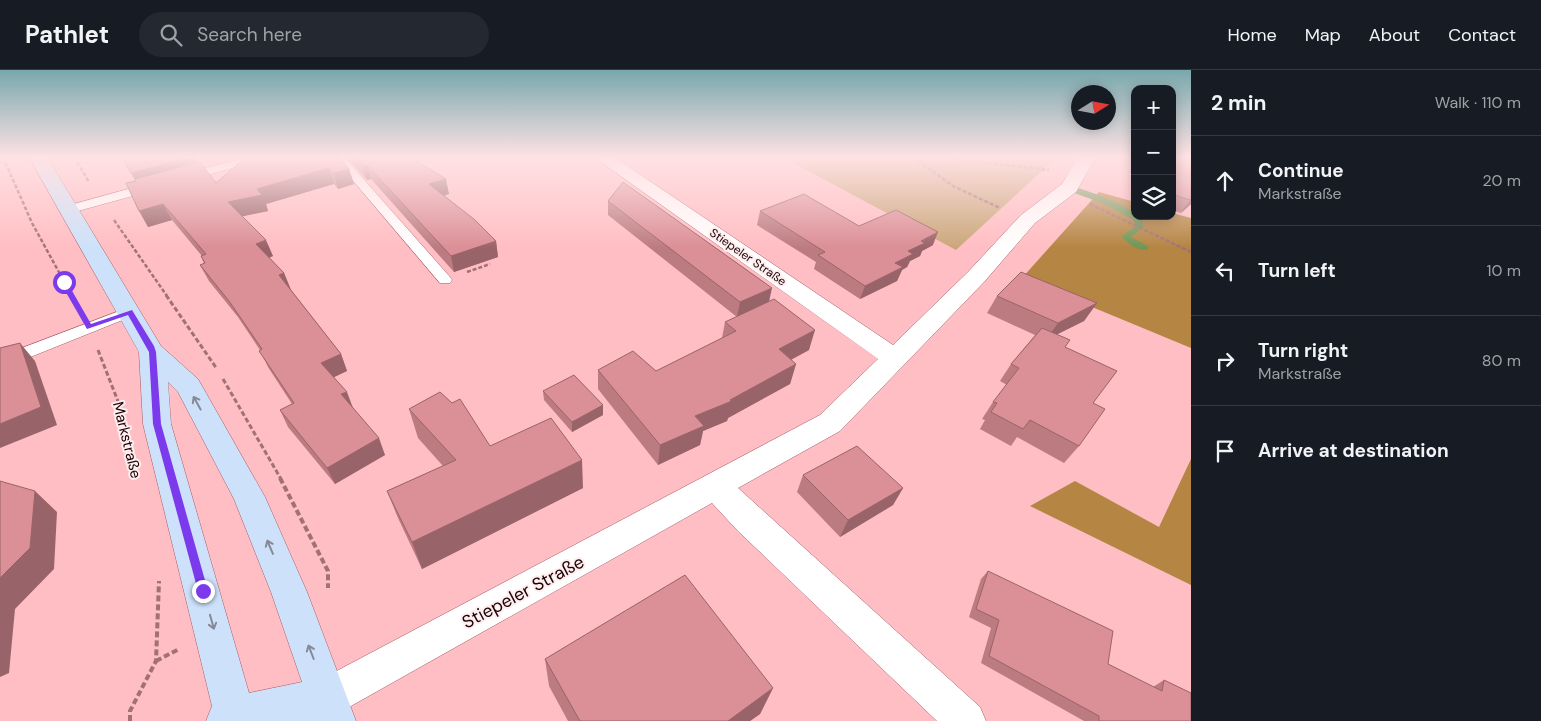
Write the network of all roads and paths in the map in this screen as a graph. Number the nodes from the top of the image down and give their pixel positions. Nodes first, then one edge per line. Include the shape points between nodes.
1 (17, 187) edge
2 (55, 187) edge
3 (149, 187) edge
4 (364, 187) edge
5 (647, 187) edge
6 (956, 187) edge
7 (1062, 187) edge
8 (1092, 187) edge
9 (67, 210) junction
10 (1028, 218) junction
11 (1191, 252) edge
12 (445, 280) dead end
13 (130, 312) junction
14 (90, 328) junction
15 (152, 352) junction
16 (894, 358) junction
17 (4, 361) edge
18 (123, 414) dead end
19 (717, 487) junction
20 (158, 574) dead end
21 (323, 713) edge
22 (232, 719) edge
23 (130, 721) edge
24 (966, 721) edge

1 - 14 path, Markstraße via 32,223
2 - 9 main road
3 - 9 lane
4 - 12 lane
5 - 16 street, Stiepeler Straße
6 - 10 path
7 - 10 street, Stiepeler Straße
8 - 11 path
9 - 13 main road
10 - 16 street, Stiepeler Straße via 976,277
13 - 14 lane
13 - 15 main road
14 - 17 lane
14 - 18 path, Markstraße
21 -> 15 main road via 289,592 249,497 188,386
15 -> 22 main road via 157,424 214,631
16 - 19 street, Stiepeler Straße via 830,423
19 - 21 street, Stiepeler Straße via 650,521
19 - 24 street
20 - 23 path via 156,661 130,711
21 - 22 main road, Stiepeler Straße

